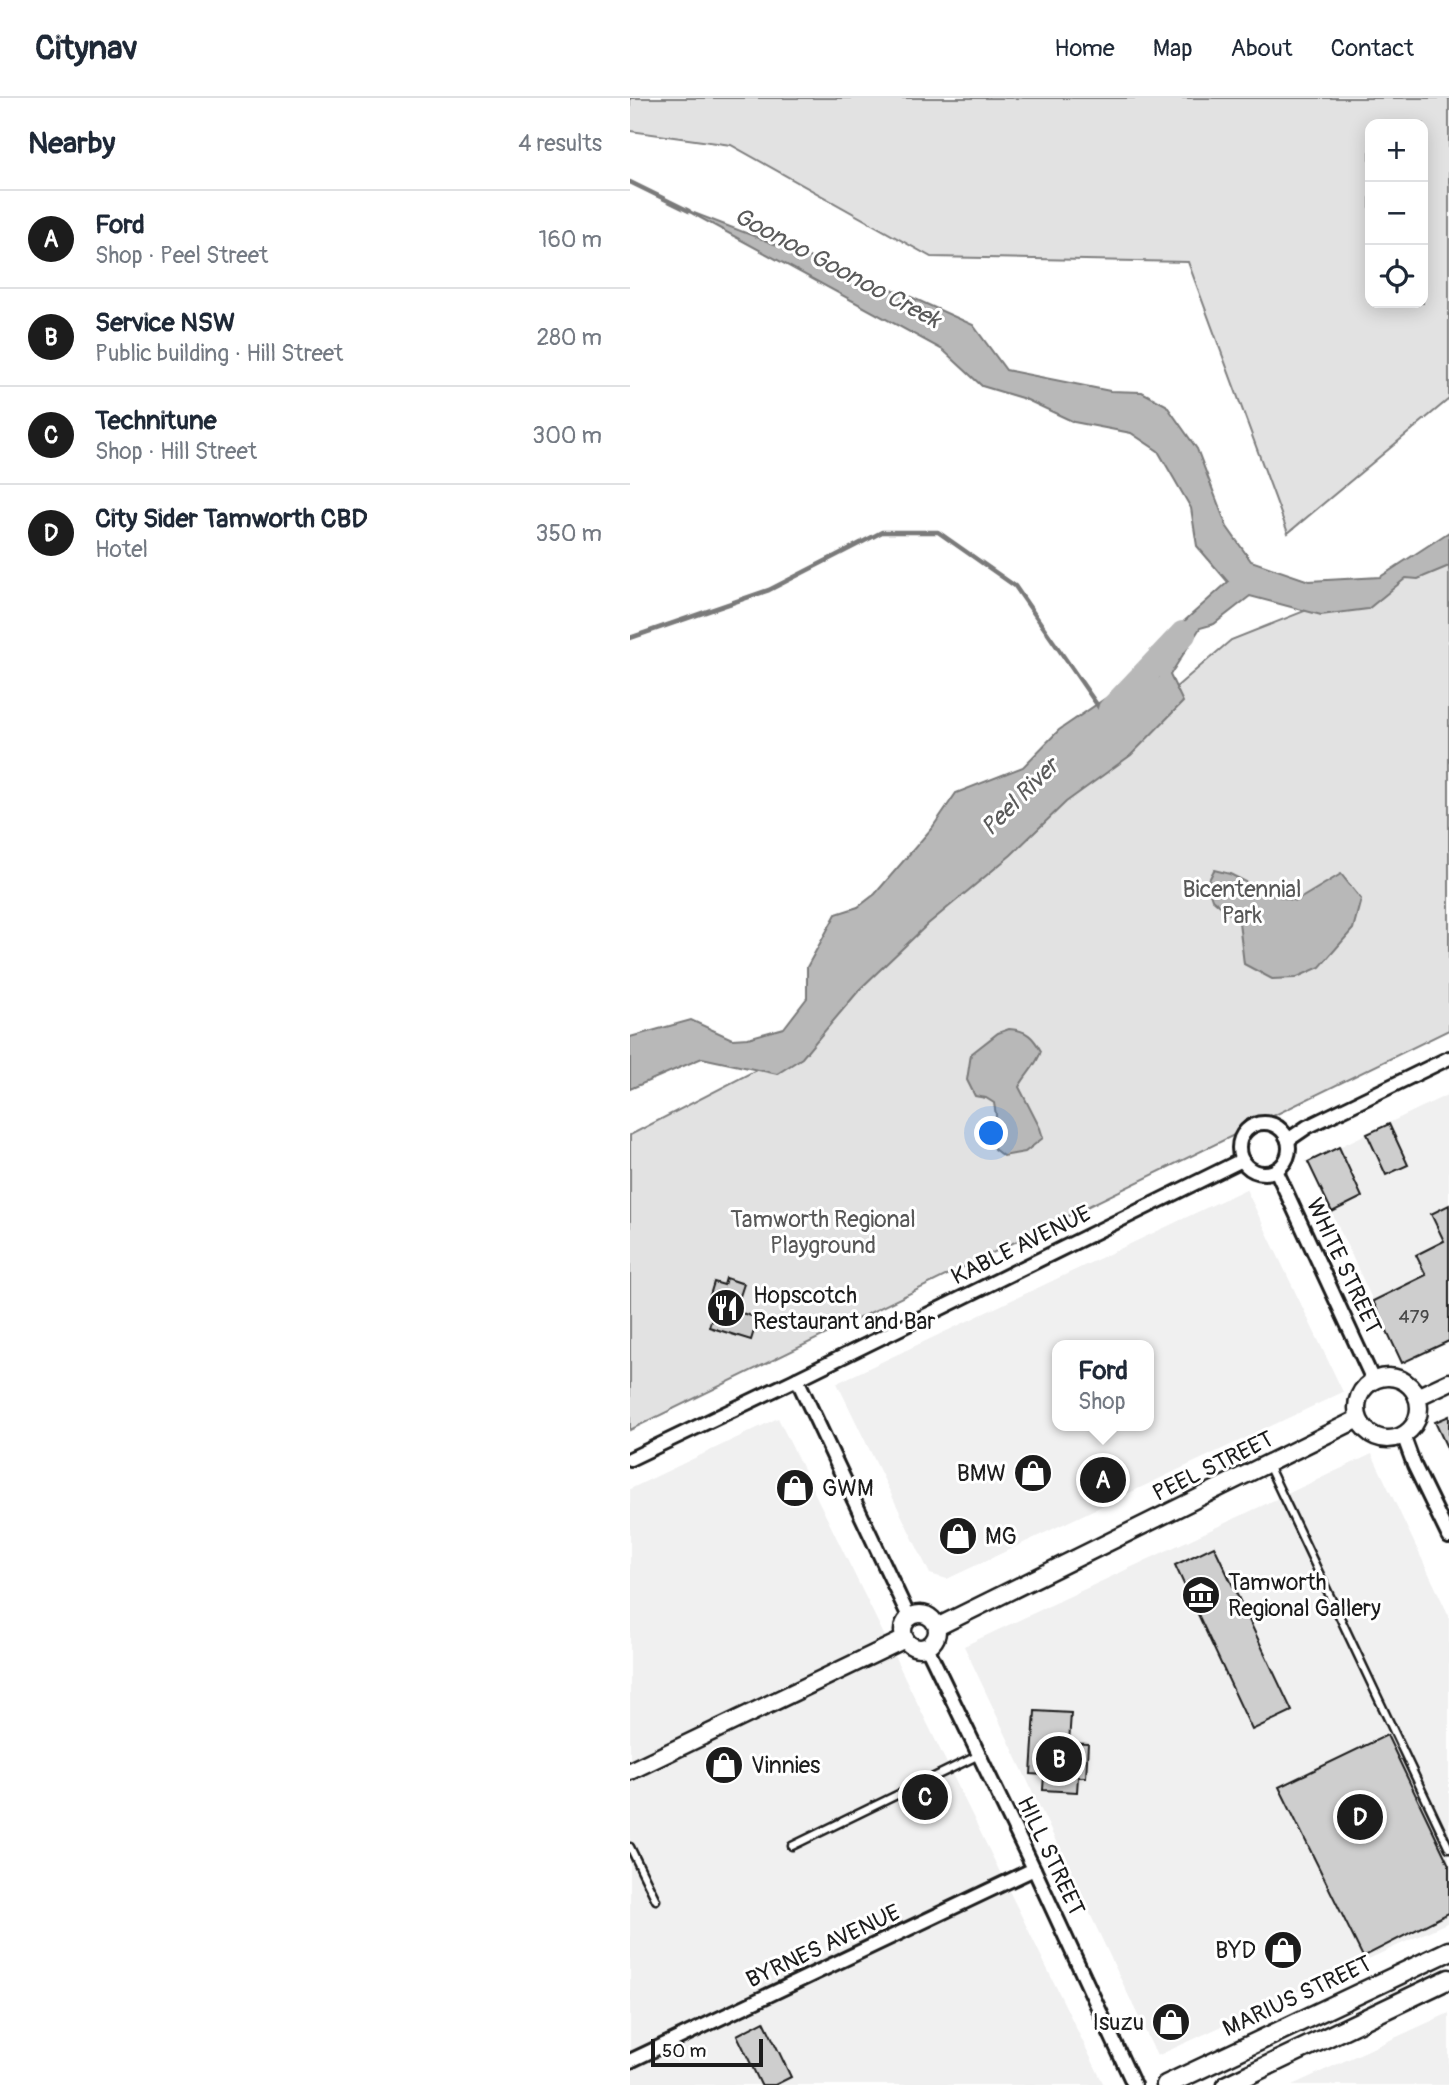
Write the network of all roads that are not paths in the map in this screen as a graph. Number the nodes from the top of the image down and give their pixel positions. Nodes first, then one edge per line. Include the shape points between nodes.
1 (1449, 1058) edge
2 (1289, 1140) junction
3 (1242, 1160) junction
4 (1276, 1170) junction
5 (797, 1379) junction
6 (1373, 1380) junction
7 (1449, 1382) edge
8 (1417, 1397) junction
9 (1358, 1419) junction
10 (1403, 1435) junction
11 (630, 1459) edge
12 (1268, 1465) junction
13 (1449, 1537) edge
14 (909, 1618) junction
15 (937, 1627) junction
16 (905, 1639) junction
17 (927, 1647) junction
18 (979, 1755) junction
19 (630, 1771) edge
20 (792, 1846) dead end
21 (630, 1847) edge
22 (1449, 1848) edge
23 (1034, 1869) junction
24 (656, 1900) dead end
25 (1449, 1951) edge
26 (1449, 1979) edge
27 (630, 2061) edge
28 (1134, 2085) edge
29 (1166, 2085) edge
30 (1227, 2085) edge

1 - 2 street
2 - 3 street via 1271,1123 1254,1124 1238,1144
2 - 4 street via 1288,1157
3 - 4 street via 1253,1171
3 - 5 street, KABLE AVENUE
4 - 6 street, WHITE STREET
5 - 11 street, KABLE AVENUE
5 - 14 street
6 - 8 main road via 1395,1378 1412,1388
6 - 9 main road via 1358,1399
7 - 8 main road
8 - 10 main road via 1417,1419
9 - 10 main road via 1373,1436
9 - 12 main road, PEEL STREET
10 - 13 street
12 - 15 main road, PEEL STREET
12 - 22 lane
14 - 15 main road via 926,1614
14 - 16 main road via 904,1625
15 - 17 main road via 936,1639
16 - 17 main road via 912,1646
16 - 19 main road
17 - 18 street, HILL STREET
18 - 20 lane
18 - 23 street, HILL STREET
21 - 24 lane
23 - 27 street, BYRNES AVENUE
23 - 28 street, HILL STREET
25 - 29 main road, MARIUS STREET
26 - 30 main road

